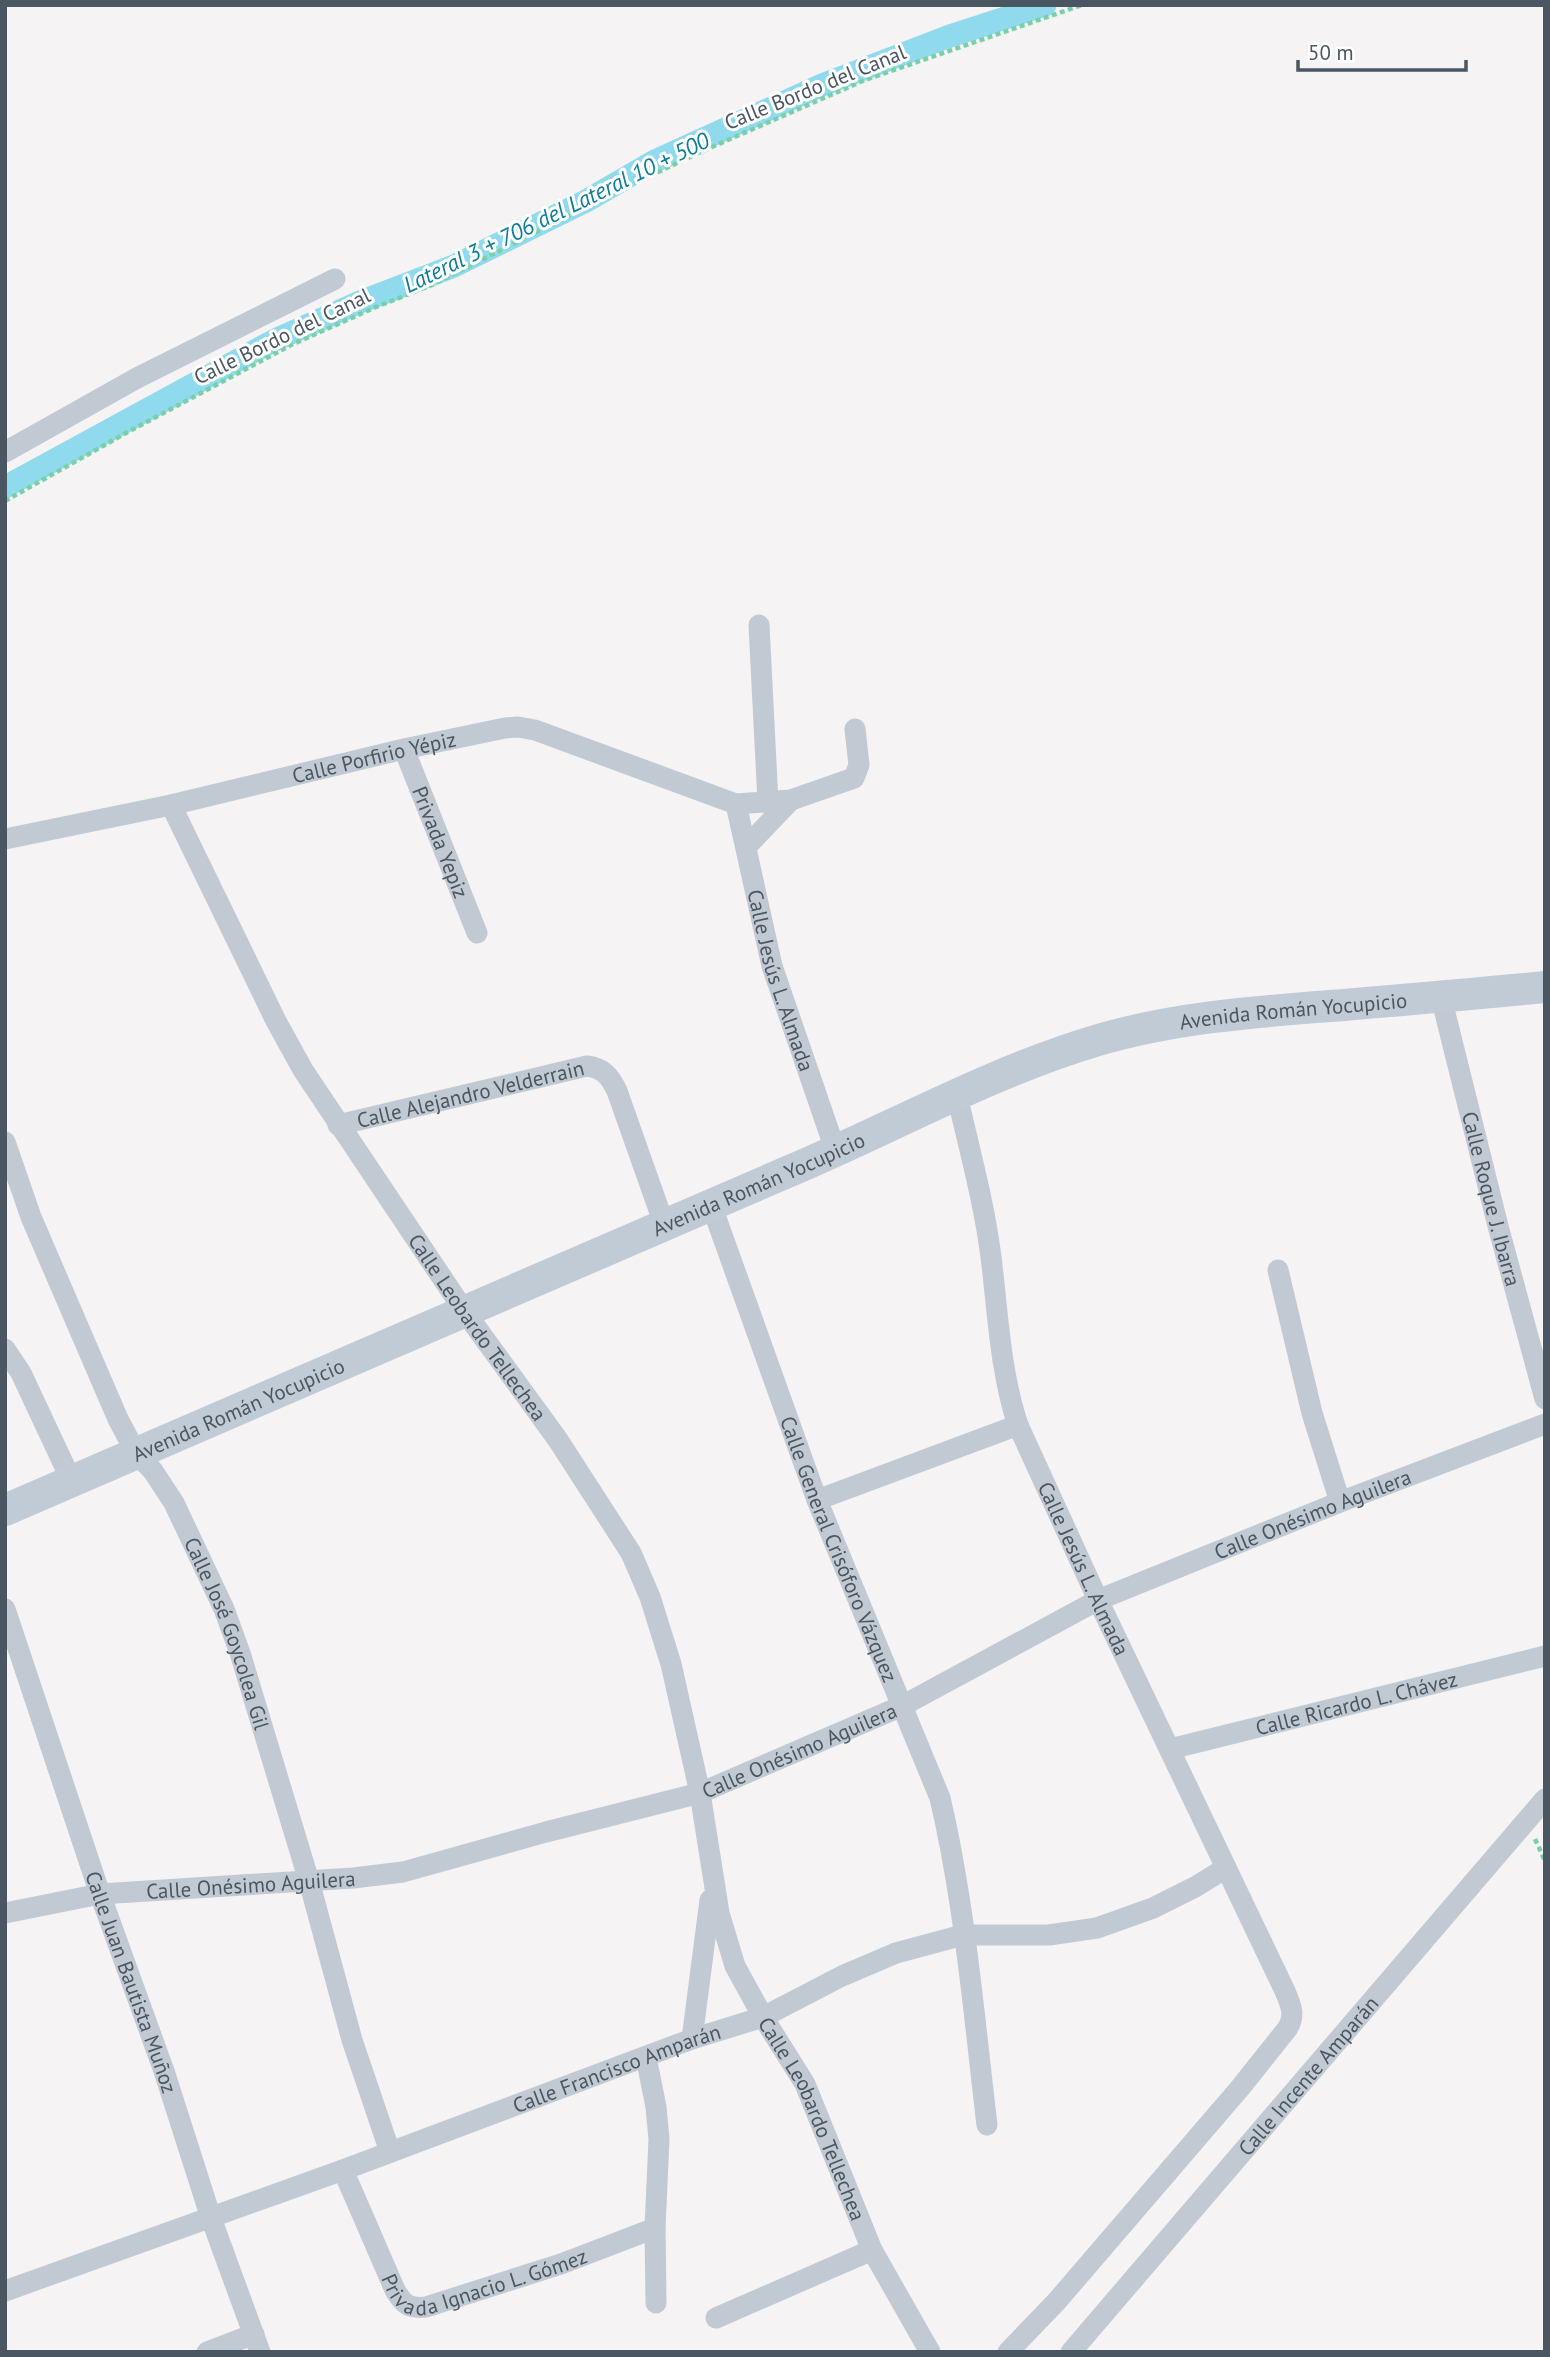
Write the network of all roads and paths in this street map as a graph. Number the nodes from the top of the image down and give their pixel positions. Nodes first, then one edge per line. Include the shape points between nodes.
1 (1082, 5) edge
2 (335, 279) dead end
3 (5, 452) edge
4 (5, 501) edge
5 (759, 625) dead end
6 (855, 729) dead end
7 (404, 749) junction
8 (791, 800) junction
9 (768, 802) junction
10 (736, 804) junction
11 (172, 805) junction
12 (5, 839) edge
13 (746, 847) junction
14 (477, 933) dead end
15 (1545, 987) edge
16 (1441, 997) junction
17 (957, 1095) junction
18 (338, 1125) junction
19 (5, 1142) edge
20 (836, 1152) junction
21 (711, 1203) junction
22 (664, 1224) junction
23 (1278, 1270) dead end
24 (465, 1311) junction
25 (5, 1349) edge
26 (1545, 1399) edge
27 (1545, 1424) edge
28 (1018, 1426) junction
29 (136, 1453) junction
30 (72, 1482) junction
31 (817, 1500) junction
32 (1340, 1502) junction
33 (5, 1510) edge
34 (1098, 1600) junction
35 (5, 1609) edge
36 (1545, 1656) edge
37 (902, 1706) junction
38 (1170, 1749) junction
39 (700, 1793) junction
40 (1545, 1798) edge
41 (1226, 1868) junction
42 (713, 1877) junction
43 (309, 1881) junction
44 (100, 1894) junction
45 (5, 1913) edge
46 (963, 1935) junction
47 (763, 2017) junction
48 (692, 2039) junction
49 (646, 2057) junction
50 (987, 2125) dead end
51 (390, 2152) junction
52 (343, 2169) junction
53 (211, 2218) junction
54 (654, 2228) junction
55 (872, 2250) junction
56 (5, 2291) edge
57 (656, 2303) dead end
58 (716, 2318) dead end
59 (257, 2343) edge
60 (207, 2352) edge
61 (930, 2352) edge
62 (1007, 2352) edge
63 (1071, 2352) edge

1 - 4 path, Calle Bordo del Canal via 865,80 705,150 432,285 291,345
2 - 3 street via 137,378
5 - 9 street
6 - 8 street via 859,765 854,778
7 - 10 street, Calle Porfirio Yépiz via 518,727
7 - 11 street, Calle Porfirio Yépiz
7 - 14 street, Privada Yepiz
8 - 9 street
8 - 13 street
9 - 10 street
10 - 13 street, Calle Jesús L. Almada
11 - 12 street, Calle Porfirio Yépiz
11 - 18 street, Calle Leobardo Tellechea via 276,1021
13 - 20 street, Calle Jesús L. Almada via 772,966
15 - 16 street, Avenida Román Yocupicio
16 - 17 street, Avenida Román Yocupicio via 1174,1023 1096,1041
16 - 26 street, Calle Roque J. Ibarra
17 - 20 street, Avenida Román Yocupicio
17 - 28 street, Calle Jesús L. Almada via 986,1226 1000,1344
18 - 22 street, Calle Alejandro Velderrain via 587,1066 598,1068 617,1091
18 - 24 street, Calle Leobardo Tellechea
19 - 29 street, Calle José Goycolea Gil via 31,1217
20 - 21 street, Avenida Román Yocupicio
21 - 22 street, Avenida Román Yocupicio
21 - 31 street, Calle General Crisóforo Vázquez
22 - 24 street, Avenida Román Yocupicio
23 - 32 street via 1311,1413
24 - 29 street, Avenida Román Yocupicio
24 - 39 street, Calle Leobardo Tellechea via 558,1440 631,1553 671,1664
25 - 30 street
27 - 32 street, Calle Onésimo Aguilera
28 - 31 street
28 - 34 street, Calle Jesús L. Almada
29 - 30 street, Avenida Román Yocupicio
29 - 43 street, Calle José Goycolea Gil via 174,1503 224,1609
30 - 33 street, Avenida Román Yocupicio
31 - 37 street, Calle General Crisóforo Vázquez
32 - 34 street, Calle Onésimo Aguilera
34 - 37 street, Calle Onésimo Aguilera
34 - 38 street, Calle Jesús L. Almada
35 - 44 street, Calle Juan Bautista Muñoz
36 - 38 street, Calle Ricardo L. Chávez
37 - 39 street, Calle Onésimo Aguilera
37 - 46 street, Calle General Crisóforo Vázquez via 940,1798
38 - 41 street, Calle Jesús L. Almada
39 - 42 street, Calle Leobardo Tellechea
39 - 43 street, Calle Onésimo Aguilera via 403,1872
40 - 63 street, Calle Incente Amparán
41 - 46 street, Calle Francisco Amparán via 1153,1908 1097,1928 1049,1935
41 - 62 street, Calle Jesús L. Almada via 1289,2001 1292,2022 1057,2301
42 - 47 street, Calle Leobardo Tellechea via 735,1966
42 - 48 street, Calle Leobardo Tellechea
43 - 44 street, Calle Onésimo Aguilera
43 - 51 street, Calle José Goycolea Gil via 352,2040
44 - 45 street, Calle Onésimo Aguilera
44 - 53 street, Calle Juan Bautista Muñoz
46 - 47 street, Calle Francisco Amparán via 868,1964
46 - 50 street, Calle General Crisóforo Vázquez
47 - 48 street, Calle Francisco Amparán
47 - 55 street, Calle Leobardo Tellechea via 816,2108
48 - 49 street, Calle Francisco Amparán
49 - 51 street, Calle Francisco Amparán
49 - 54 street via 659,2139
51 - 52 street, Calle Francisco Amparán
52 - 53 street, Calle Francisco Amparán
52 - 54 street, Privada Ignacio L. Gómez via 395,2290 410,2307 426,2307 561,2264
53 - 56 street, Calle Francisco Amparán
53 - 59 street, Calle Juan Bautista Muñoz
54 - 57 street
55 - 58 street
55 - 61 street, Calle Leobardo Tellechea
59 - 60 street

